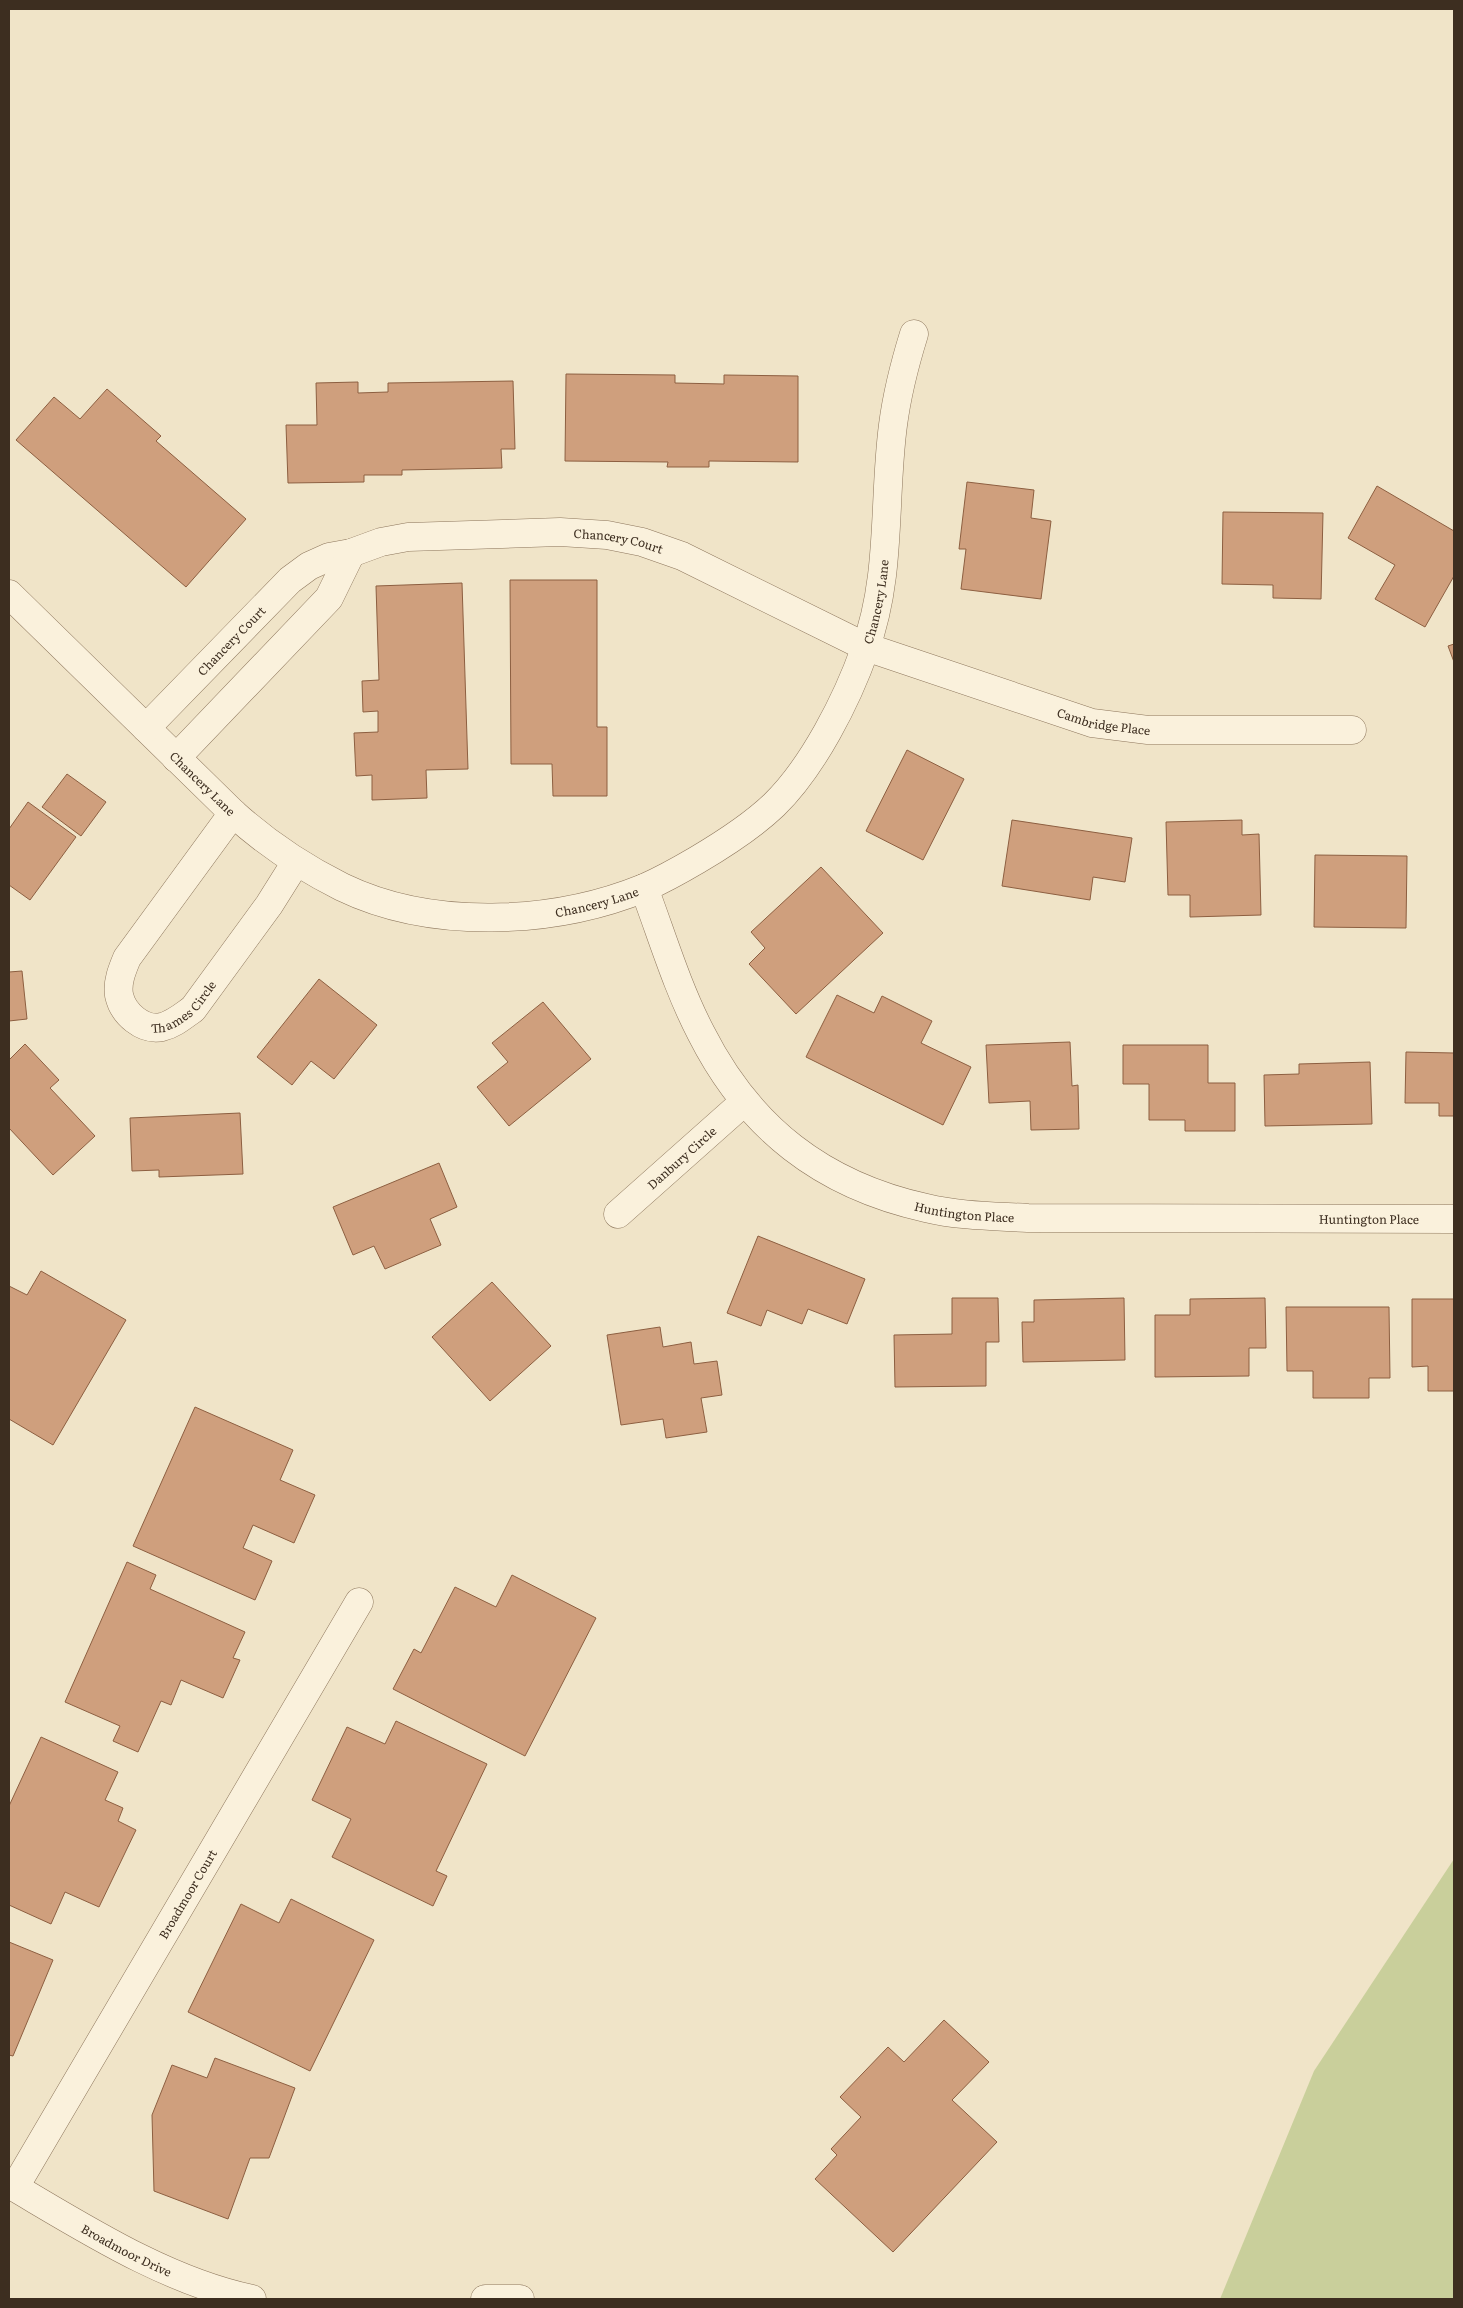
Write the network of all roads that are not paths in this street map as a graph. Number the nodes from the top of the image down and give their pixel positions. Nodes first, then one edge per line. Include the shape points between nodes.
1 (914, 334) dead end
2 (351, 553) junction
3 (9, 594) edge
4 (866, 647) junction
5 (146, 728) junction
6 (1352, 730) dead end
7 (176, 758) junction
8 (232, 813) junction
9 (296, 862) junction
10 (644, 888) junction
11 (744, 1102) junction
12 (618, 1214) dead end
13 (1454, 1218) edge
14 (359, 1602) dead end
15 (12, 2186) edge
16 (252, 2299) edge
17 (485, 2299) edge
18 (520, 2299) edge

1 - 4 street, Chancery Lane via 893,425 884,567 877,610
2 - 4 street, Chancery Court via 408,537 560,532 607,535 642,542 682,556
2 - 5 street, Chancery Court via 328,557 290,580
2 - 7 street via 329,598
3 - 5 street, Chancery Lane
4 - 6 street, Cambridge Place via 1068,717 1109,726 1148,730
4 - 10 street, Chancery Lane via 828,731 775,804 746,829 715,849
5 - 7 street, Chancery Lane
7 - 8 street, Chancery Lane
8 - 9 street, Chancery Lane via 264,841
8 - 9 street, Thames Circle via 127,958 119,978 119,996 129,1015 142,1025 161,1027 193,1009 269,905
9 - 10 street, Chancery Lane via 344,888 390,904 468,917 520,917 611,899
10 - 11 street, Huntington Place via 701,1033
11 - 12 street, Danbury Circle
11 - 13 street, Huntington Place via 810,1162 849,1184 927,1209 1028,1218
14 - 15 street, Broadmoor Court
15 - 16 street, Broadmoor Drive via 149,2264 218,2291
17 - 18 street

